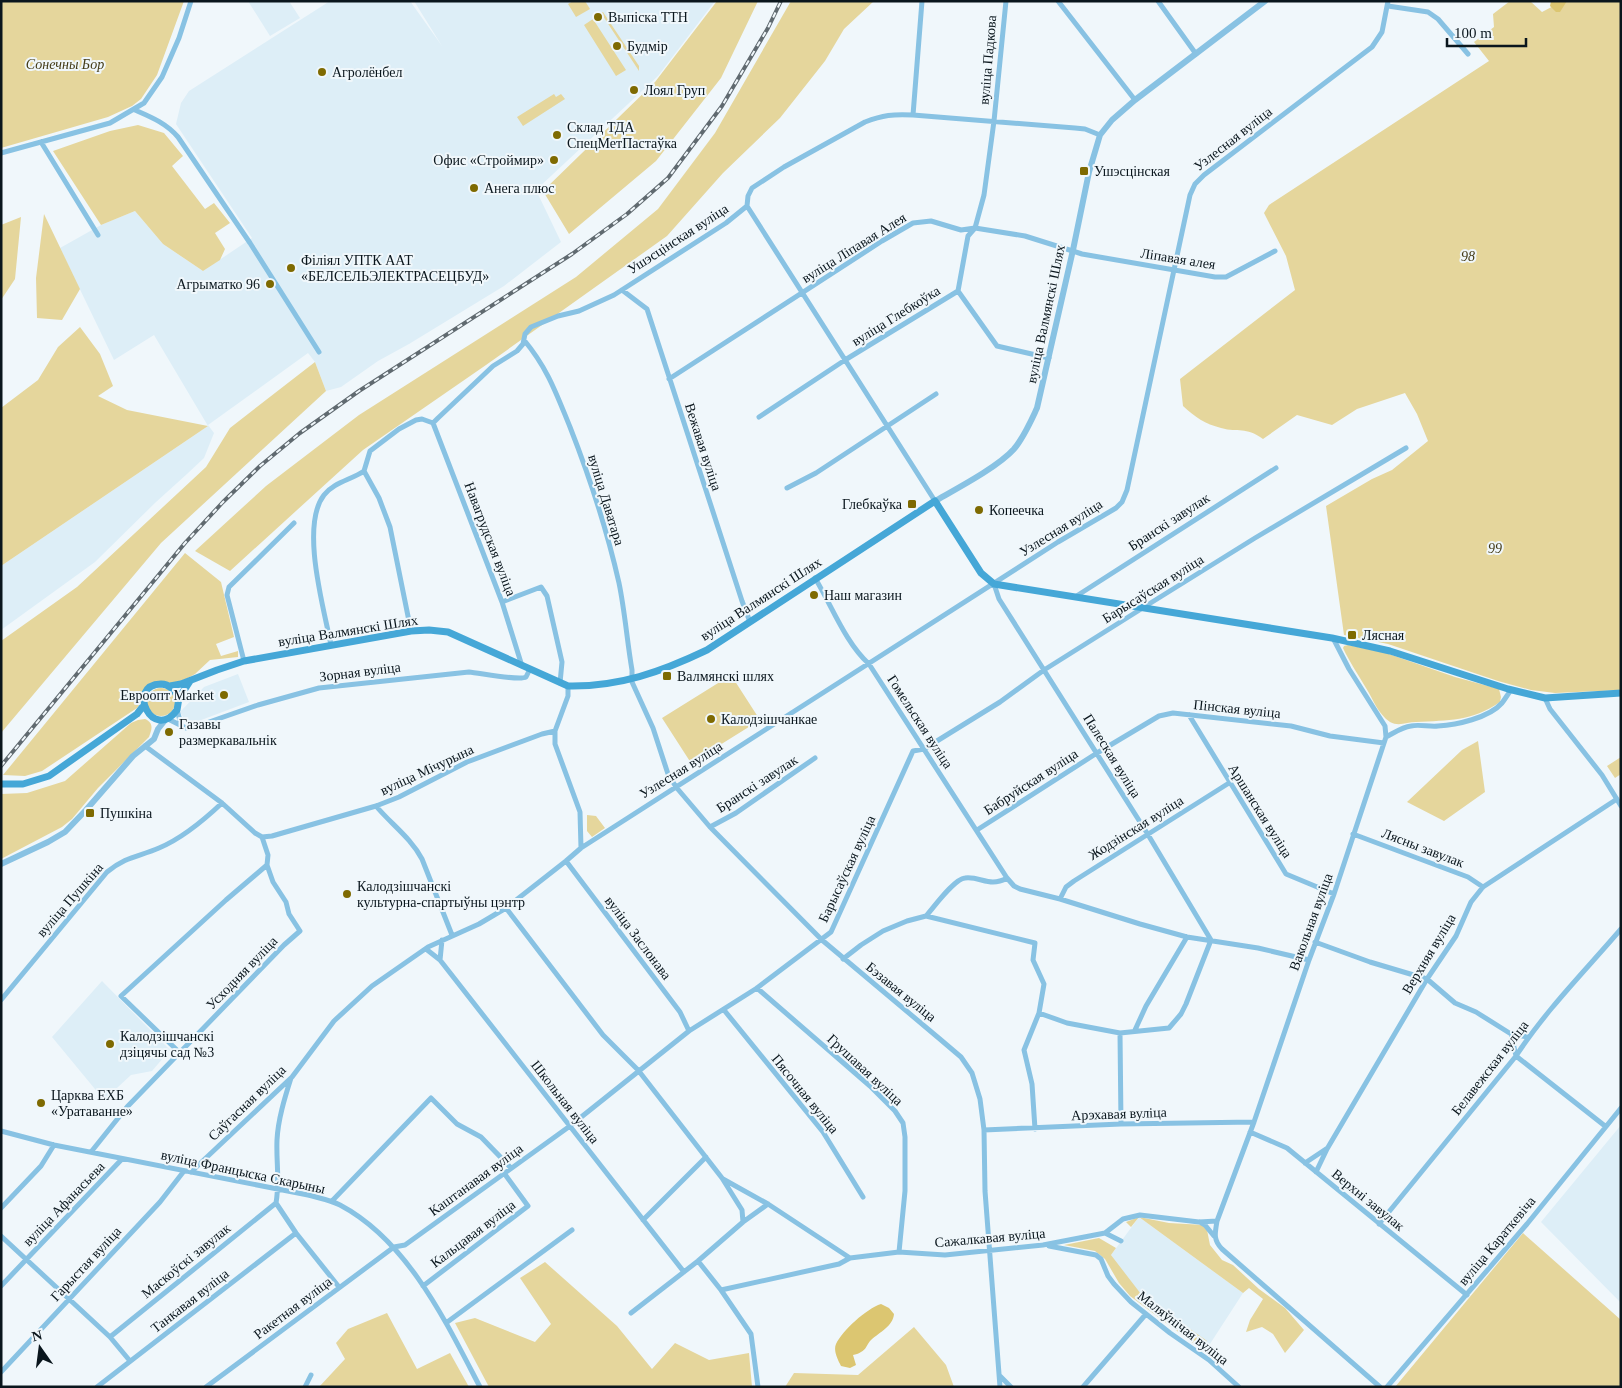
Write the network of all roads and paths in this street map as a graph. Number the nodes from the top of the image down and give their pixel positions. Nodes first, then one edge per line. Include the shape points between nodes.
1 (191, 1) edge
2 (922, 1) edge
3 (1006, 1) edge
4 (1058, 1) edge
5 (1158, 1) edge
6 (1265, 1) edge
7 (1388, 4) edge
8 (1196, 54) junction
9 (1468, 54) dead end
10 (1135, 100) junction
11 (135, 110) junction
12 (913, 115) junction
13 (994, 121) junction
14 (1100, 135) junction
15 (41, 142) junction
16 (1, 153) edge
17 (747, 206) junction
18 (975, 228) junction
19 (98, 235) dead end
20 (1073, 250) junction
21 (1275, 251) dead end
22 (1173, 270) junction
23 (622, 290) junction
24 (958, 291) junction
25 (803, 292) junction
26 (524, 340) junction
27 (318, 352) dead end
28 (1049, 358) junction
29 (845, 360) junction
30 (669, 378) junction
31 (936, 394) dead end
32 (759, 417) dead end
33 (433, 423) junction
34 (888, 426) junction
35 (1406, 448) dead end
36 (1276, 468) dead end
37 (364, 471) junction
38 (788, 488) dead end
39 (935, 501) junction
40 (294, 523) dead end
41 (816, 578) junction
42 (994, 584) junction
43 (1075, 596) junction
44 (502, 602) junction
45 (1143, 608) junction
46 (750, 622) junction
47 (411, 631) junction
48 (1332, 638) junction
49 (331, 645) junction
50 (244, 661) junction
51 (869, 664) junction
52 (522, 666) junction
53 (530, 669) junction
54 (1044, 670) junction
55 (632, 679) junction
56 (190, 681) junction
57 (560, 684) junction
58 (170, 686) junction
59 (568, 686) junction
60 (1510, 690) junction
61 (1621, 693) edge
62 (178, 698) junction
63 (1545, 698) junction
64 (144, 705) junction
65 (177, 710) junction
66 (137, 714) junction
67 (1189, 715) junction
68 (151, 716) junction
69 (167, 719) junction
70 (181, 724) junction
71 (158, 730) junction
72 (555, 731) junction
73 (1386, 737) junction
74 (918, 739) junction
75 (1384, 743) junction
76 (145, 746) junction
77 (924, 749) junction
78 (914, 751) junction
79 (1097, 753) junction
80 (815, 758) dead end
81 (1230, 783) junction
82 (1, 784) edge
83 (676, 787) junction
84 (1617, 799) junction
85 (222, 803) junction
86 (376, 806) junction
87 (1621, 806) edge
88 (710, 826) junction
89 (977, 830) junction
90 (1147, 833) junction
91 (1353, 834) junction
92 (262, 838) junction
93 (581, 848) junction
94 (566, 862) junction
95 (1, 864) edge
96 (267, 865) junction
97 (1007, 878) junction
98 (1482, 887) junction
99 (1334, 894) junction
100 (1060, 899) junction
101 (506, 908) junction
102 (926, 916) junction
103 (1621, 929) edge
104 (452, 935) junction
105 (1187, 937) junction
106 (442, 940) junction
107 (822, 940) junction
108 (1211, 940) junction
109 (1315, 942) junction
110 (426, 948) junction
111 (843, 959) junction
112 (440, 960) junction
113 (1308, 960) junction
114 (1427, 979) junction
115 (757, 988) junction
116 (1, 1000) edge
117 (724, 1010) junction
118 (1040, 1013) junction
119 (1134, 1030) junction
120 (689, 1031) junction
121 (1120, 1032) junction
122 (1510, 1034) junction
123 (1528, 1037) junction
124 (180, 1053) junction
125 (1516, 1056) junction
126 (638, 1070) junction
127 (292, 1077) junction
128 (1621, 1108) edge
129 (1254, 1122) junction
130 (1121, 1124) junction
131 (570, 1126) junction
132 (1605, 1126) junction
133 (1035, 1129) junction
134 (984, 1130) junction
135 (1, 1131) edge
136 (1250, 1132) junction
137 (54, 1145) junction
138 (1327, 1149) junction
139 (91, 1152) junction
140 (706, 1157) junction
141 (122, 1159) junction
142 (1305, 1163) junction
143 (510, 1168) junction
144 (184, 1171) junction
145 (191, 1172) junction
146 (1316, 1172) junction
147 (504, 1173) junction
148 (722, 1178) junction
149 (279, 1188) junction
150 (863, 1197) dead end
151 (332, 1201) junction
152 (276, 1202) junction
153 (768, 1204) junction
154 (1, 1208) edge
155 (643, 1220) junction
156 (1217, 1221) junction
157 (743, 1222) junction
158 (1199, 1222) junction
159 (1380, 1224) junction
160 (572, 1230) dead end
161 (296, 1233) junction
162 (1105, 1233) junction
163 (1, 1236) edge
164 (1214, 1236) junction
165 (1121, 1241) dead end
166 (1043, 1245) junction
167 (394, 1247) junction
168 (990, 1250) junction
169 (899, 1252) junction
170 (850, 1258) junction
171 (27, 1259) junction
172 (698, 1261) junction
173 (684, 1272) junction
174 (1, 1286) edge
175 (423, 1286) junction
176 (339, 1287) junction
177 (721, 1290) junction
178 (1467, 1295) junction
179 (69, 1298) junction
180 (631, 1313) dead end
181 (1146, 1314) junction
182 (446, 1323) junction
183 (110, 1337) junction
184 (130, 1361) junction
185 (1, 1372) edge
186 (311, 1375) dead end
187 (1000, 1376) junction
188 (1237, 1386) edge
189 (97, 1387) edge
190 (206, 1387) edge
191 (305, 1387) edge
192 (480, 1387) edge
193 (758, 1387) edge
194 (1000, 1387) edge
195 (1011, 1387) edge
196 (1082, 1387) edge
197 (1380, 1387) edge
198 (1388, 1387) edge

1 - 11 street via 162,77 144,103
2 - 12 street
3 - 13 street, вуліца Падкова
4 - 10 street
5 - 8 street
6 - 8 street, вуліца Валмянскі Шлях
7 - 9 street via 1428,12
7 - 22 street, Узлесная вуліца via 1382,32 1372,48 1195,184
8 - 10 street, вуліца Валмянскі Шлях
10 - 14 street, вуліца Валмянскі Шлях
11 - 15 street via 110,123
11 - 27 street via 162,122 178,138 250,243
12 - 13 street, Ушэсцінская вуліца
12 - 17 street, Ушэсцінская вуліца via 878,117 814,150 752,188
13 - 14 street, Ушэсцінская вуліца via 1085,129
13 - 18 street, вуліца Падкова via 984,195
14 - 20 street, вуліца Валмянскі Шлях
15 - 16 street
15 - 19 street
17 - 23 street, Ушэсцінская вуліца
17 - 25 street, вуліца Глебкоўка
18 - 20 street, вуліца Ліпавая Алея via 1024,236
18 - 24 street, вуліца Падкова via 968,236
18 - 25 street, вуліца Ліпавая Алея via 961,230 931,221 913,224
20 - 22 street, Ліпавая алея
20 - 28 street, вуліца Валмянскі Шлях
21 - 22 street, Ліпавая алея via 1226,277
22 - 42 street, Узлесная вуліца via 1122,502
23 - 26 street, Ушэсцінская вуліца via 579,311 536,324 528,330
23 - 30 street, Вежавая вуліца via 647,309
24 - 28 street via 997,346
24 - 29 street, вуліца Глебкоўка
25 - 29 street, вуліца Глебкоўка
25 - 30 street, вуліца Ліпавая Алея
26 - 33 street, Ушэсцінская вуліца via 517,351 493,366
26 - 55 street, вуліца Даватара via 549,376 597,502 619,584
28 - 39 street, вуліца Валмянскі Шлях via 1037,408 1026,433 1013,451
29 - 32 street, вуліца Глебкоўка
29 - 34 street, вуліца Глебкоўка
30 - 46 street, Вежавая вуліца
31 - 34 street
33 - 37 street via 416,420 399,429 370,450
33 - 44 street, Навагрудская вуліца
34 - 38 street
34 - 39 street, вуліца Глебкоўка
35 - 45 street, Барысаўская вуліца
36 - 43 street, Бранскі завулак
37 - 47 street via 390,527
37 - 49 street via 329,490 319,503 315,516 317,574
39 - 41 main road, вуліца Валмянскі Шлях
39 - 42 main road via 981,573
40 - 50 street via 229,587 227,595
41 - 46 main road, вуліца Валмянскі Шлях
41 - 51 street, Гомельская вуліца via 839,622
42 - 43 main road
42 - 51 street, Узлесная вуліца
42 - 54 street, Палеская вуліца via 999,599
43 - 45 main road
44 - 52 street, Навагрудская вуліца
44 - 57 street via 541,588 547,596 562,662
45 - 48 main road
45 - 54 street, Барысаўская вуліца
46 - 55 main road, вуліца Валмянскі Шлях via 707,650 666,669
47 - 49 main road, вуліца Валмянскі Шлях
47 - 52 main road, вуліца Валмянскі Шлях via 448,632
48 - 60 main road via 1390,651
48 - 73 street via 1385,726
49 - 50 main road, вуліца Валмянскі Шлях
50 - 56 main road, вуліца Валмянскі Шлях
51 - 74 street, Гомельская вуліца
51 - 83 street, Узлесная вуліца
52 - 53 main road, вуліца Валмянскі Шлях
53 - 57 main road, вуліца Валмянскі Шлях
53 - 70 street, Зорная вуліца via 520,680 469,672 328,686 258,705 192,728
54 - 77 street, Барысаўская вуліца via 1000,702
54 - 79 street, Палеская вуліца
55 - 59 main road, вуліца Валмянскі Шлях
55 - 83 street, Бэзавая вуліца via 668,774
56 - 58 main road, вуліца Валмянскі Шлях
56 - 62 main road
57 - 59 main road, вуліца Валмянскі Шлях
58 - 62 main road
58 - 64 main road via 160,684 151,688 145,695
59 - 72 street via 568,696
60 - 63 main road
60 - 73 street via 1502,704 1469,721 1438,726 1412,725
61 - 63 main road
62 - 65 main road
63 - 84 street
64 - 66 main road
64 - 68 main road
65 - 69 main road
65 - 70 street
66 - 68 main road
66 - 82 main road via 49,776 23,784
67 - 75 street, Пінская вуліца via 1291,726 1330,736
67 - 79 street, Пінская вуліца via 1173,713 1158,716
67 - 81 street, Аршанская вуліца
68 - 69 main road
68 - 71 street
69 - 70 street
69 - 71 street
71 - 76 street via 154,739
72 - 86 street, вуліца Мічурына via 467,762
72 - 93 street via 559,758 580,812
73 - 75 street, Вакольная вуліца
74 - 77 street, Гомельская вуліца
74 - 78 street, Барысаўская вуліца
75 - 91 street, Вакольная вуліца
76 - 85 street
76 - 95 street via 65,832
77 - 78 street, Барысаўская вуліца
77 - 89 street, Гомельская вуліца
78 - 107 street, Барысаўская вуліца via 831,932
79 - 89 street, Бабруйская вуліца
79 - 90 street, Палеская вуліца
80 - 88 street, Бранскі завулак via 736,813
81 - 90 street, Жодзінская вуліца
81 - 99 street, Аршанская вуліца via 1286,874
83 - 88 street, Бэзавая вуліца
83 - 93 street, Узлесная вуліца
84 - 87 street
84 - 98 street, Верхняя вуліца
85 - 92 street
85 - 116 street, вуліца Пушкіна via 190,830 160,848 124,860 107,872
86 - 92 street, вуліца Мічурына
86 - 104 street via 416,847
88 - 107 street, Бэзавая вуліца
89 - 97 street, Гомельская вуліца
90 - 100 street, Жодзінская вуліца via 1066,887
90 - 108 street, Палеская вуліца
91 - 98 street, Лясны завулак via 1468,877
91 - 99 street, Вакольная вуліца
92 - 96 street via 268,855
93 - 94 street, Саўгасная вуліца
94 - 101 street, Саўгасная вуліца
94 - 120 street, вуліца Заслонава via 680,1012
96 - 124 street, Усходняя вуліца via 300,931
96 - 124 street via 121,996
97 - 100 street via 1020,890
97 - 102 street via 991,883 966,878 958,881
98 - 114 street, Верхняя вуліца via 1471,902 1456,936
99 - 109 street, Вакольная вуліца
100 - 105 street
101 - 104 street, Саўгасная вуліца
101 - 126 street via 603,1035
102 - 111 street via 883,931
102 - 118 street via 1035,943 1033,960 1044,984
103 - 123 street, Белавежская вуліца
104 - 106 street, Саўгасная вуліца
105 - 108 street
105 - 119 street
106 - 110 street, Саўгасная вуліца
106 - 112 street
107 - 111 street, Бэзавая вуліца
107 - 115 street
108 - 113 street
108 - 119 street via 1181,1014 1169,1028
109 - 113 street, Вакольная вуліца
109 - 114 street
110 - 112 street, Школьная вуліца
110 - 127 street, Саўгасная вуліца via 372,986 334,1021
111 - 134 street, Бэзавая вуліца via 961,1058 972,1073
112 - 131 street, Школьная вуліца
113 - 129 street, Вакольная вуліца
114 - 122 street via 1455,1003
114 - 138 street, Верхняя вуліца
115 - 117 street
115 - 169 street, Грушавая вуліца via 870,1086 903,1123 905,1191
117 - 120 street
117 - 150 street, Пясочная вуліца via 823,1132
118 - 121 street via 1068,1023
118 - 133 street via 1024,1050 1032,1084
119 - 121 street
120 - 126 street
121 - 130 street
122 - 123 street
122 - 125 street
123 - 125 street, Белавежская вуліца
124 - 139 street, Усходняя вуліца via 127,1108
125 - 132 street
125 - 159 street, Белавежская вуліца
126 - 131 street
126 - 140 street
127 - 145 street, Саўгасная вуліца
127 - 149 street via 277,1139
128 - 132 street, вуліца Караткевіча
129 - 130 street, Арэхавая вуліца
129 - 136 street, Вакольная вуліца
130 - 133 street, Арэхавая вуліца
131 - 143 street, Каштанавая вуліца
131 - 155 street, Школьная вуліца
132 - 178 street, вуліца Караткевіча
133 - 134 street, Арэхавая вуліца
134 - 168 street, Бэзавая вуліца
135 - 137 street, вуліца Францыска Скарыны
136 - 142 street, Верхні завулак via 1287,1148
136 - 156 street, Вакольная вуліца
137 - 139 street, вуліца Францыска Скарыны
137 - 154 street via 41,1166
138 - 142 street
138 - 146 street, Верхняя вуліца
139 - 141 street, вуліца Францыска Скарыны
140 - 148 street
140 - 155 street
141 - 144 street, вуліца Францыска Скарыны
141 - 171 street, вуліца Афанасьева
142 - 146 street, Верхні завулак
143 - 147 street, Каштанавая вуліца
143 - 151 street via 481,1137 456,1124 431,1098
144 - 145 street, вуліца Францыска Скарыны
144 - 179 street, Гарыстая вуліца via 160,1202
145 - 149 street, вуліца Францыска Скарыны
146 - 159 street, Верхні завулак
147 - 167 street, Каштанавая вуліца via 405,1245
147 - 175 street, Кальцавая вуліца via 528,1206
148 - 153 street
148 - 157 street via 742,1210
149 - 151 street, вуліца Францыска Скарыны
149 - 152 street
151 - 167 street, вуліца Францыска Скарыны via 361,1218
152 - 161 street
152 - 183 street, Маскоўскі завулак
153 - 157 street
153 - 170 street
155 - 173 street, Школьная вуліца
156 - 158 street, Сажалкавая вуліца
156 - 164 street
157 - 172 street
158 - 162 street, Сажалкавая вуліца via 1140,1215 1123,1219
158 - 164 street via 1206,1225
159 - 178 street, Верхні завулак
160 - 182 street
161 - 176 street
161 - 184 street, Танкавая вуліца
162 - 165 street
162 - 166 street, Сажалкавая вуліца
163 - 171 street
164 - 197 street via 1222,1249
166 - 168 street, Сажалкавая вуліца
166 - 181 street, Маляўнічая вуліца via 1096,1255 1114,1284
167 - 175 street, вуліца Францыска Скарыны
167 - 176 street, Ракетная вуліца
168 - 169 street, Сажалкавая вуліца via 945,1255
168 - 187 street, Бэзавая вуліца
169 - 170 street, Сажалкавая вуліца
170 - 177 street, Сажалкавая вуліца via 839,1264
171 - 174 street, вуліца Афанасьева
171 - 179 street
172 - 173 street
172 - 177 street
173 - 180 street
175 - 182 street, вуліца Францыска Скарыны
176 - 190 street, Ракетная вуліца
177 - 193 street via 751,1334
178 - 198 street, вуліца Караткевіча
179 - 183 street
179 - 185 street, Гарыстая вуліца
181 - 188 street, Маляўнічая вуліца via 1209,1360
181 - 196 street
182 - 192 street, вуліца Францыска Скарыны
183 - 184 street
184 - 189 street, Танкавая вуліца
186 - 191 street
187 - 194 street, Бэзавая вуліца
187 - 195 street

